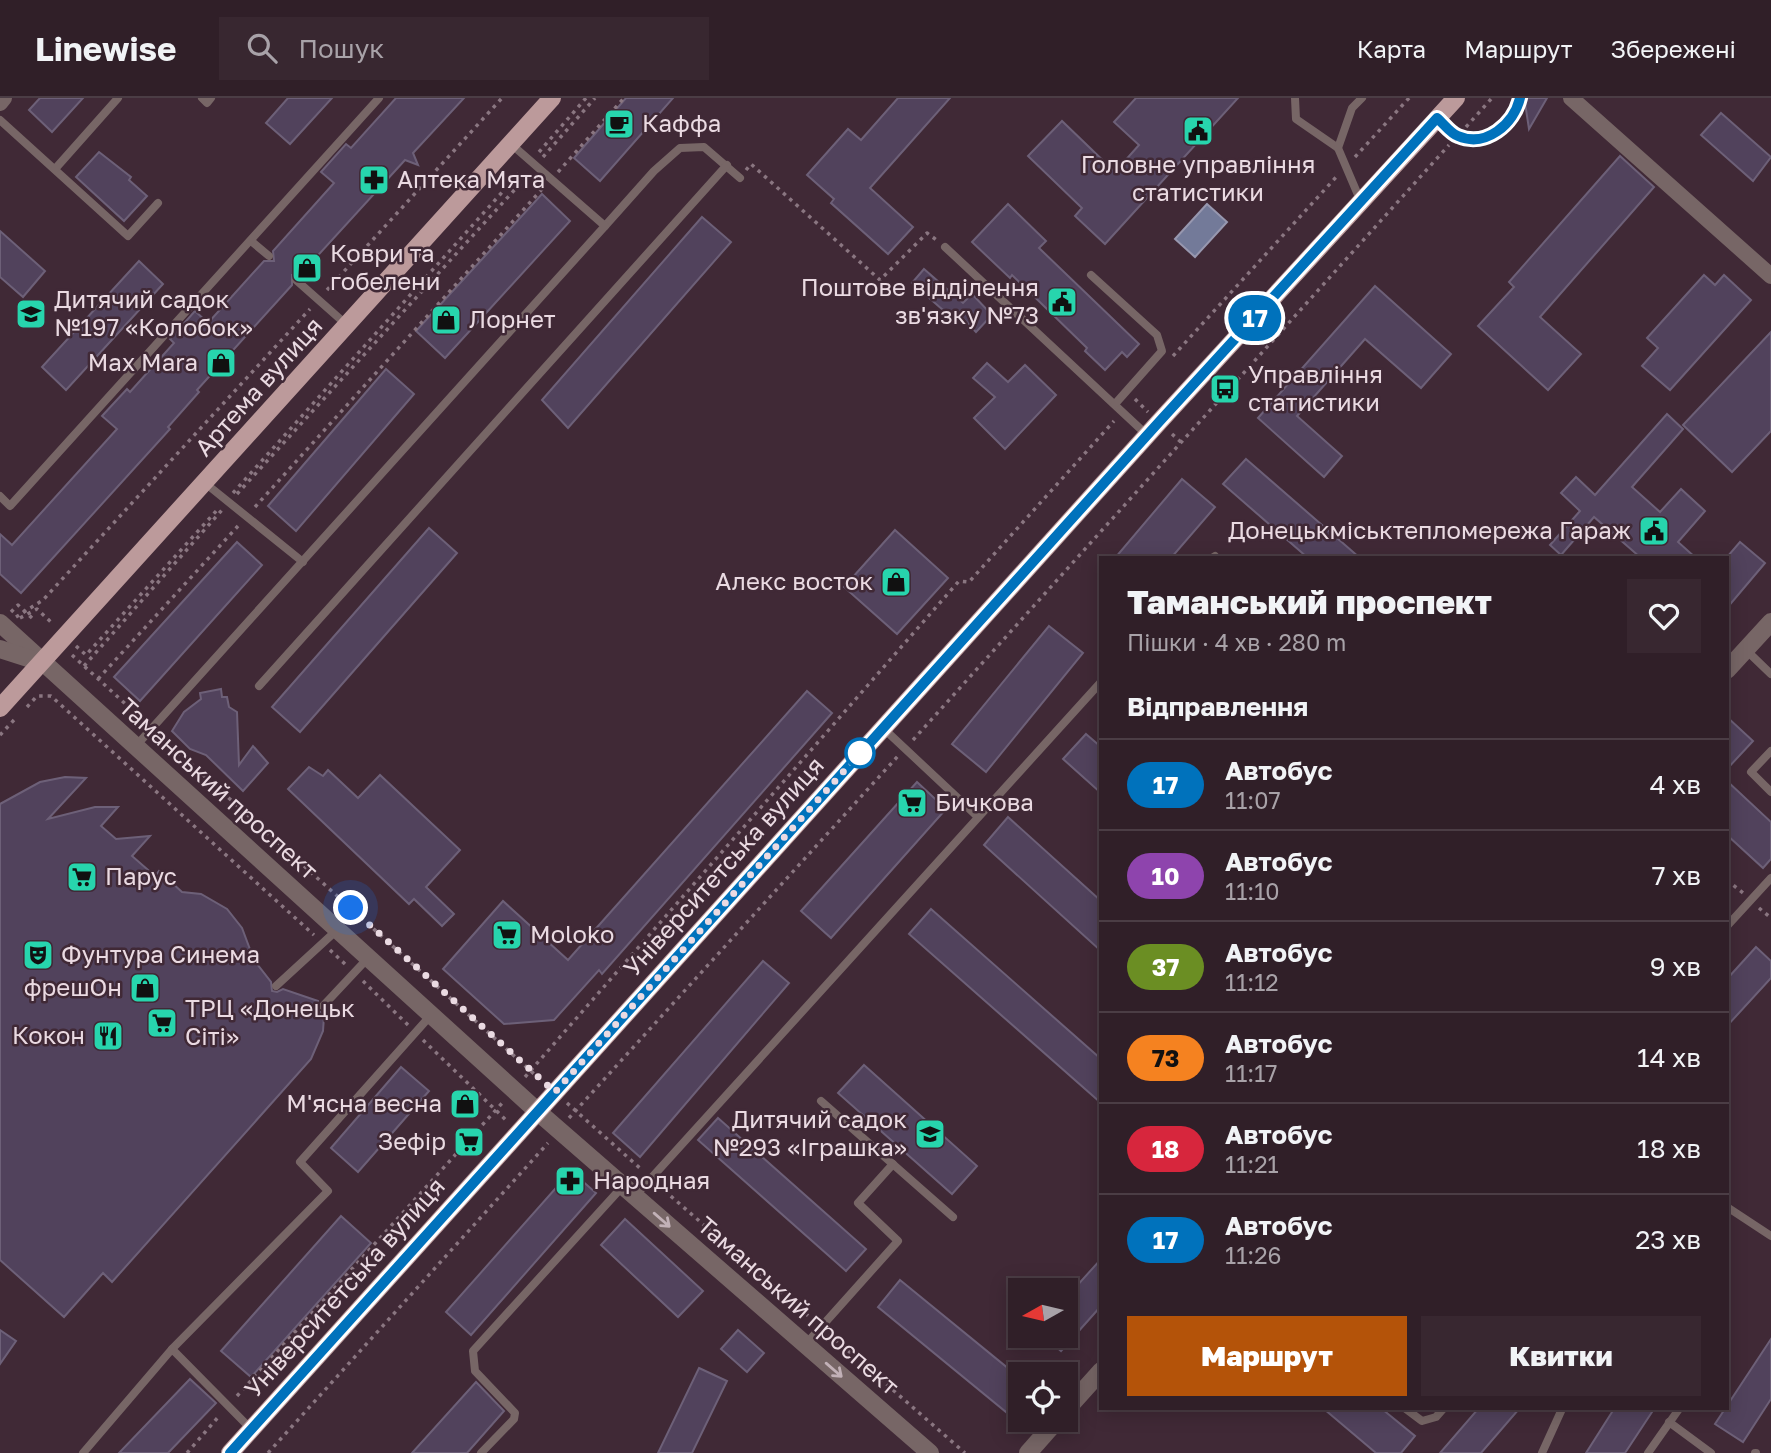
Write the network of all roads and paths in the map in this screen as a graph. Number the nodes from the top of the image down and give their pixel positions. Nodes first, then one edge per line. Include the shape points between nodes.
1 (4, 98) edge
2 (118, 98) edge
3 (202, 98) edge
4 (211, 98) edge
5 (379, 98) edge
6 (502, 98) edge
7 (552, 98) edge
8 (586, 98) edge
9 (594, 98) edge
10 (624, 98) edge
11 (1295, 98) edge
12 (1362, 98) edge
13 (1409, 98) edge
14 (1456, 98) edge
15 (1492, 98) edge
16 (1520, 98) edge
17 (1571, 98) edge
18 (0, 103) edge
19 (1437, 118) junction
20 (0, 120) edge
21 (1457, 136) junction
22 (511, 144) junction
23 (1338, 148) junction
24 (533, 163) junction
25 (727, 165) junction
26 (1346, 166) junction
27 (55, 169) junction
28 (740, 178) joint
29 (552, 179) junction
30 (1361, 202) junction
31 (158, 203) dead end
32 (605, 226) junction
33 (251, 241) junction
34 (945, 247) joint
35 (269, 256) dead end
36 (1091, 275) dead end
37 (1771, 276) edge
38 (296, 280) dead end
39 (318, 300) junction
40 (348, 326) junction
41 (1171, 358) dead end
42 (1144, 389) dead end
43 (1115, 404) junction
44 (1122, 412) junction
45 (1147, 435) junction
46 (205, 483) junction
47 (0, 496) edge
48 (227, 502) junction
49 (247, 517) junction
50 (303, 562) junction
51 (26, 612) junction
52 (21, 617) dead end
53 (32, 618) dead end
54 (5, 621) edge
55 (1771, 622) edge
56 (64, 635) junction
57 (0, 649) edge
58 (1746, 650) junction
59 (72, 655) dead end
60 (40, 662) junction
61 (84, 666) junction
62 (1729, 668) edge
63 (1771, 674) edge
64 (98, 678) junction
65 (1099, 684) edge
66 (259, 686) dead end
67 (0, 708) edge
68 (25, 708) dead end
69 (152, 728) junction
70 (883, 728) junction
71 (135, 747) junction
72 (905, 749) junction
73 (1771, 751) edge
74 (1771, 792) edge
75 (978, 817) junction
76 (1771, 878) edge
77 (1729, 924) edge
78 (337, 930) junction
79 (324, 944) junction
80 (368, 958) junction
81 (354, 973) junction
82 (276, 986) dead end
83 (323, 1006) dead end
84 (431, 1015) junction
85 (415, 1032) junction
86 (530, 1071) junction
87 (514, 1090) junction
88 (555, 1092) junction
89 (821, 1101) dead end
90 (496, 1110) junction
91 (537, 1111) junction
92 (575, 1111) junction
93 (559, 1130) junction
94 (518, 1132) junction
95 (539, 1154) junction
96 (893, 1164) junction
97 (651, 1178) junction
98 (629, 1191) junction
99 (1729, 1208) edge
100 (953, 1217) dead end
101 (1771, 1236) edge
102 (821, 1327) junction
103 (805, 1345) junction
104 (172, 1349) junction
105 (1099, 1373) edge
106 (1078, 1397) edge
107 (228, 1405) junction
108 (1407, 1410) edge
109 (1442, 1410) edge
110 (1562, 1410) edge
111 (1678, 1410) edge
112 (1669, 1422) junction
113 (251, 1429) junction
114 (1047, 1432) edge
115 (83, 1453) edge
116 (187, 1453) edge
117 (230, 1453) edge
118 (268, 1453) edge
119 (481, 1453) edge
120 (930, 1453) edge
121 (965, 1453) edge
122 (1028, 1453) edge
123 (1542, 1453) edge
124 (1648, 1453) edge
125 (1711, 1453) edge

1 - 18 street
2 - 27 lane
3 - 4 lane via 207,103
5 - 33 lane
6 - 39 path
7 - 22 main road, Артема вулиця
8 - 24 path
9 - 24 path
10 - 29 path
11 - 23 lane via 1296,119
12 - 23 lane via 1352,108
13 - 26 path
14 - 19 main road, Університетська вулиця
15 - 21 path
16 - 21 lane via 1507,125 1481,139
17 - 37 street
19 - 21 lane
19 - 30 main road, Університетська вулиця
20 - 27 lane
21 - 72 path
22 - 24 lane
22 - 40 main road, Артема вулиця
23 - 26 lane
24 - 29 lane
24 - 48 path
25 - 28 lane
25 - 32 lane via 704,147 680,148
25 - 66 lane
26 - 30 lane
26 - 41 path
27 - 31 lane via 128,236
28 - 34 path via 751,164 880,280 927,233
29 - 32 lane
29 - 49 path
30 - 45 main road, Університетська вулиця
32 - 50 lane
33 - 35 lane
33 - 47 lane via 10,506
34 - 43 lane
36 - 43 lane via 1157,335 1162,346
38 - 39 lane
39 - 40 lane
39 - 51 path via 43,600
40 - 46 main road, Артема вулиця
42 - 44 path
43 - 44 lane
44 - 45 lane
44 - 86 path via 969,582 959,581
45 - 70 main road, Університетська вулиця
46 - 48 lane
46 - 56 main road, Артема вулиця
48 - 49 lane
48 - 56 path via 86,654
48 - 61 path
49 - 50 lane
49 - 64 path
50 - 69 lane
51 - 52 path
51 - 53 path
51 - 54 path
51 - 54 path via 18,605
51 - 56 path via 37,609
54 - 60 street, Таманський проспект
55 - 58 street
56 - 60 main road, Артема вулиця
57 - 60 street, Таманський проспект
58 - 62 street
58 - 63 lane
59 - 61 path
60 - 67 main road, Артема вулиця
60 - 71 street, Таманський проспект
61 - 64 path
64 - 69 path
65 - 75 lane
68 - 79 path via 37,696 51,696
69 - 71 lane
69 - 86 path
70 - 72 lane
70 - 88 main road, Університетська вулиця
71 - 78 street, Таманський проспект
72 - 75 lane
72 - 92 path
73 - 74 lane via 1751,772
75 - 97 lane
76 - 77 lane
78 - 79 lane
78 - 80 street, Таманський проспект
79 - 81 path
79 - 82 lane
80 - 81 lane
80 - 84 street, Таманський проспект
81 - 83 lane
81 - 85 path
84 - 85 lane
84 - 87 street, Таманський проспект
85 - 90 path
85 - 104 lane via 300,1162 328,1191
86 - 87 path
86 - 88 path
87 - 90 path
87 - 91 street, Таманський проспект
88 - 91 main road, Університетська вулиця
88 - 92 path
89 - 96 lane
90 - 94 path
90 - 107 path
91 - 93 street, Таманський проспект
91 - 94 main road, Університетська вулиця
92 - 93 path
92 - 97 path
93 - 95 path
93 - 98 street, Таманський проспект
94 - 95 path
94 - 113 main road, Університетська вулиця
95 - 118 path
96 - 100 lane
96 - 102 lane via 858,1203 898,1241
97 - 98 lane
97 - 102 path
98 -> 103 street, Таманський проспект
98 - 119 lane via 473,1351 475,1371 515,1413
99 - 101 lane
102 - 103 lane
102 - 121 path
103 -> 120 street, Таманський проспект
104 - 107 lane
104 - 115 lane
105 - 106 street
107 - 113 lane
107 - 116 path
108 - 109 lane via 1422,1421
110 - 123 lane
111 - 112 lane
112 - 124 lane
112 - 125 lane
113 - 117 main road, Університетська вулиця
114 - 122 street

